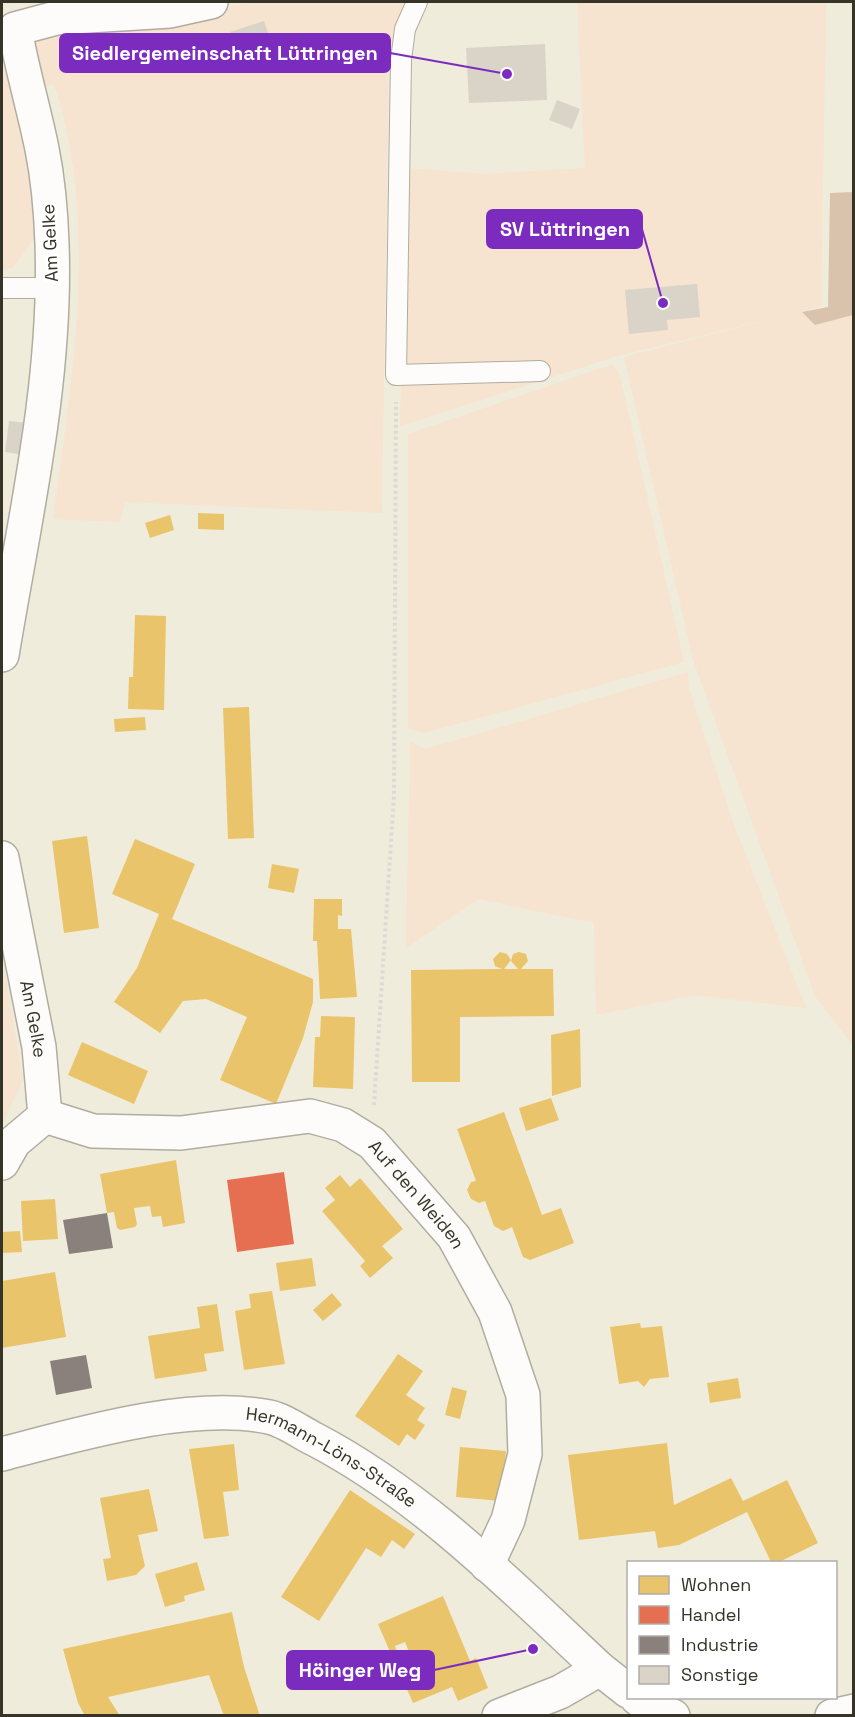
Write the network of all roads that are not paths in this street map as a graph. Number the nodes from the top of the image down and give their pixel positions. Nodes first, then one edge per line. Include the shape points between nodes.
1 (211, 2) edge
2 (417, 2) edge
3 (8, 23) edge
4 (2, 288) edge
5 (52, 288) junction
6 (540, 371) dead end
7 (2, 655) edge
8 (2, 858) edge
9 (45, 1116) junction
10 (2, 1163) edge
11 (2, 1454) edge
12 (487, 1565) junction
13 (600, 1669) junction
14 (627, 1690) edge
15 (638, 1699) edge
16 (854, 1711) edge
17 (499, 1716) edge
18 (673, 1716) edge
19 (832, 1716) edge

1 - 3 street, Am Gelke via 170,11
2 - 6 lane via 405,29 401,60 396,375
3 - 5 street, Am Gelke via 42,150 52,242
4 - 5 lane
5 - 7 street, Am Gelke via 36,451
8 - 9 street, Am Gelke via 39,1047
9 - 10 street via 14,1142
9 - 12 street, Auf den Weiden via 93,1131 181,1133 310,1116 344,1125 372,1143 454,1237 495,1312 523,1395 525,1454 508,1520
11 - 12 street, Hermann-Löns-Straße via 101,1429 213,1412 271,1418 341,1454 422,1507
12 - 13 street, Hermann-Löns-Straße
13 - 14 street, Hermann-Löns-Straße
13 - 17 street via 560,1692
15 - 18 street
16 - 19 street

